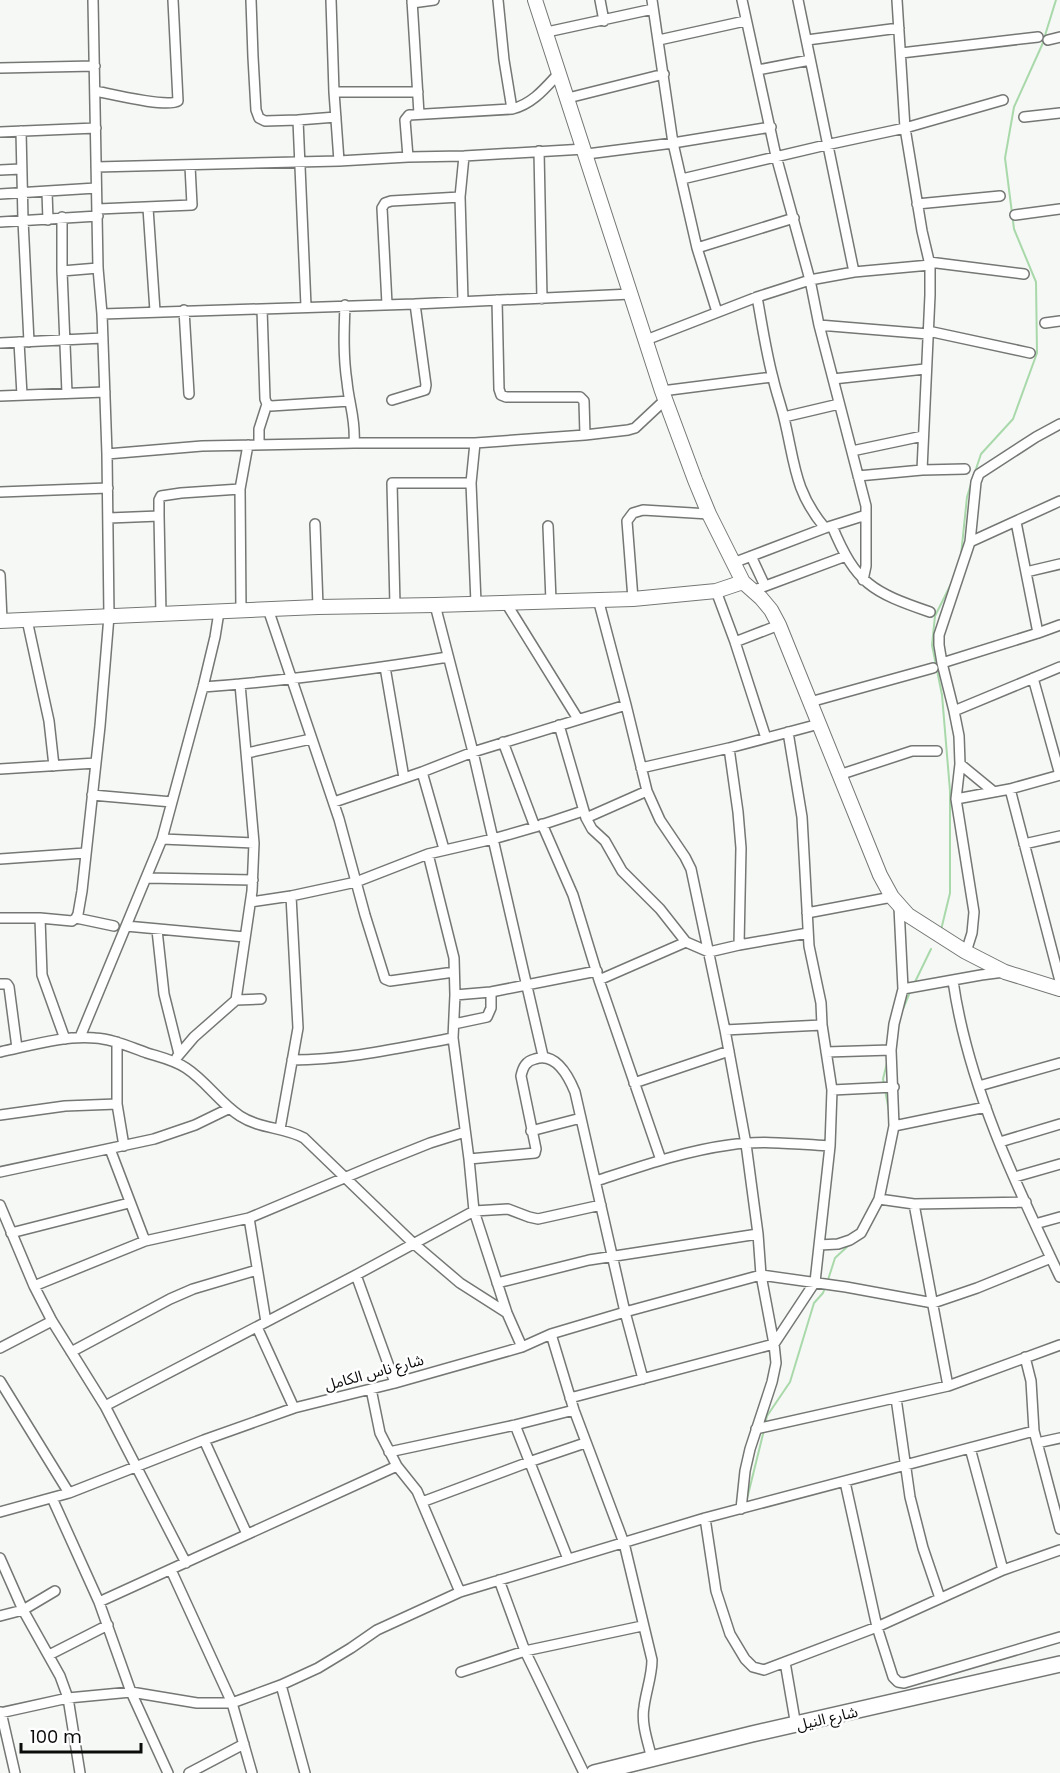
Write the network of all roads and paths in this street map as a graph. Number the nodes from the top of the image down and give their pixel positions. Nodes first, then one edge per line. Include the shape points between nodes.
1 (93, 0) edge
2 (173, 0) edge
3 (251, 0) edge
4 (331, 0) edge
5 (434, 0) edge
6 (498, 0) edge
7 (536, 0) edge
8 (600, 0) edge
9 (742, 0) edge
10 (798, 0) edge
11 (897, 0) edge
12 (412, 1) edge
13 (653, 4) edge
14 (604, 21) junction
15 (745, 21) junction
16 (899, 28) junction
17 (547, 32) junction
18 (1060, 37) edge
19 (659, 40) junction
20 (807, 40) junction
21 (901, 53) junction
22 (810, 60) junction
23 (95, 66) junction
24 (0, 68) edge
25 (758, 70) junction
26 (560, 72) junction
27 (664, 74) junction
28 (95, 91) junction
29 (334, 92) junction
30 (418, 92) junction
31 (568, 98) junction
32 (1003, 100) dead end
33 (512, 109) junction
34 (1060, 113) edge
35 (419, 114) junction
36 (336, 117) junction
37 (1024, 117) dead end
38 (298, 120) junction
39 (771, 127) junction
40 (905, 128) junction
41 (96, 129) junction
42 (21, 131) junction
43 (0, 132) edge
44 (673, 143) junction
45 (826, 145) junction
46 (539, 151) junction
47 (586, 151) junction
48 (464, 156) junction
49 (776, 156) junction
50 (408, 157) junction
51 (339, 161) junction
52 (299, 162) junction
53 (190, 166) junction
54 (96, 167) junction
55 (21, 169) junction
56 (0, 170) edge
57 (681, 179) junction
58 (96, 188) junction
59 (46, 192) junction
60 (22, 193) junction
61 (0, 194) edge
62 (1000, 196) dead end
63 (460, 197) junction
64 (917, 204) junction
65 (148, 208) junction
66 (1060, 209) edge
67 (98, 213) junction
68 (1015, 215) dead end
69 (62, 217) junction
70 (794, 218) junction
71 (23, 220) junction
72 (48, 220) junction
73 (0, 222) edge
74 (697, 248) junction
75 (929, 263) junction
76 (98, 268) junction
77 (62, 271) junction
78 (854, 272) junction
79 (1024, 273) dead end
80 (810, 280) junction
81 (631, 294) junction
82 (757, 297) junction
83 (542, 299) junction
84 (497, 300) junction
85 (463, 301) junction
86 (387, 304) junction
87 (415, 304) junction
88 (306, 306) junction
89 (345, 306) junction
90 (262, 309) junction
91 (184, 310) junction
92 (155, 311) junction
93 (717, 312) junction
94 (102, 314) junction
95 (1060, 321) edge
96 (1045, 323) dead end
97 (819, 325) junction
98 (928, 333) junction
99 (104, 338) junction
100 (65, 340) junction
101 (646, 340) junction
102 (24, 342) junction
103 (0, 343) edge
104 (1029, 352) dead end
105 (925, 369) junction
106 (772, 377) junction
107 (833, 379) junction
108 (105, 392) junction
109 (67, 393) junction
110 (189, 394) dead end
111 (22, 395) junction
112 (664, 395) junction
113 (0, 396) edge
114 (392, 399) dead end
115 (350, 401) junction
116 (267, 404) junction
117 (839, 404) junction
118 (784, 417) junction
119 (1060, 424) edge
120 (585, 435) junction
121 (923, 436) junction
122 (354, 443) junction
123 (475, 443) junction
124 (248, 445) junction
125 (259, 445) junction
126 (852, 450) junction
127 (107, 454) junction
128 (964, 469) dead end
129 (922, 471) junction
130 (858, 476) junction
131 (471, 483) junction
132 (108, 488) junction
133 (240, 489) junction
134 (0, 492) edge
135 (1060, 501) edge
136 (709, 514) junction
137 (866, 515) junction
138 (159, 516) junction
139 (108, 518) junction
140 (1016, 522) junction
141 (315, 524) dead end
142 (548, 525) dead end
143 (828, 527) junction
144 (970, 542) junction
145 (751, 556) junction
146 (846, 556) junction
147 (733, 563) junction
148 (1060, 564) edge
149 (1026, 572) junction
150 (0, 575) edge
151 (863, 580) junction
152 (753, 586) junction
153 (716, 591) junction
154 (598, 599) junction
155 (633, 599) junction
156 (551, 601) junction
157 (476, 603) junction
158 (506, 603) junction
159 (395, 605) junction
160 (435, 605) junction
161 (318, 607) junction
162 (268, 609) junction
163 (241, 611) junction
164 (219, 612) junction
165 (930, 612) dead end
166 (161, 614) junction
167 (109, 616) junction
168 (1, 620) edge
169 (27, 620) junction
170 (1060, 624) edge
171 (779, 625) junction
172 (1038, 633) junction
173 (735, 642) junction
174 (448, 657) junction
175 (942, 663) junction
176 (385, 667) junction
177 (1060, 667) edge
178 (933, 668) dead end
179 (290, 678) junction
180 (1033, 678) junction
181 (240, 684) junction
182 (203, 687) junction
183 (810, 702) junction
184 (626, 705) junction
185 (954, 711) junction
186 (578, 719) junction
187 (559, 724) junction
188 (819, 724) junction
189 (788, 732) junction
190 (766, 738) junction
191 (311, 739) junction
192 (503, 742) junction
193 (729, 748) junction
194 (937, 751) dead end
195 (473, 752) junction
196 (247, 753) junction
197 (96, 763) junction
198 (960, 764) junction
199 (54, 766) junction
200 (641, 768) junction
201 (0, 769) edge
202 (422, 772) junction
203 (839, 775) junction
204 (1060, 775) edge
205 (404, 778) junction
206 (1010, 789) junction
207 (647, 791) junction
208 (994, 792) junction
209 (92, 795) junction
210 (956, 799) junction
211 (172, 802) junction
212 (334, 802) junction
213 (584, 814) junction
214 (538, 826) junction
215 (1060, 836) edge
216 (162, 839) junction
217 (493, 839) junction
218 (254, 843) junction
219 (1024, 844) junction
220 (444, 849) junction
221 (85, 853) junction
222 (429, 854) junction
223 (0, 859) edge
224 (147, 878) junction
225 (253, 880) junction
226 (356, 882) junction
227 (291, 896) junction
228 (251, 902) junction
229 (896, 902) junction
230 (807, 914) junction
231 (0, 918) edge
232 (40, 918) junction
233 (76, 918) junction
234 (114, 926) dead end
235 (126, 926) junction
236 (157, 930) junction
237 (808, 933) junction
238 (245, 937) junction
239 (686, 942) junction
240 (739, 945) junction
241 (709, 952) junction
242 (966, 952) junction
243 (454, 972) junction
244 (1005, 972) junction
245 (598, 975) junction
246 (953, 981) junction
247 (1060, 981) edge
248 (0, 984) edge
249 (525, 986) junction
250 (903, 989) junction
251 (1060, 989) edge
252 (491, 992) junction
253 (455, 996) junction
254 (261, 999) dead end
255 (236, 1000) junction
256 (454, 1024) junction
257 (822, 1025) junction
258 (725, 1030) junction
259 (80, 1037) junction
260 (453, 1038) junction
261 (65, 1039) junction
262 (117, 1042) junction
263 (18, 1048) junction
264 (891, 1050) junction
265 (729, 1051) junction
266 (0, 1052) edge
267 (826, 1052) junction
268 (543, 1056) junction
269 (176, 1058) junction
270 (292, 1060) junction
271 (1060, 1063) edge
272 (634, 1083) junction
273 (979, 1086) junction
274 (894, 1087) junction
275 (832, 1090) junction
276 (117, 1104) junction
277 (986, 1107) junction
278 (230, 1108) junction
279 (0, 1115) edge
280 (581, 1118) junction
281 (1060, 1124) edge
282 (894, 1126) junction
283 (280, 1129) junction
284 (531, 1131) junction
285 (465, 1132) junction
286 (1000, 1142) junction
287 (746, 1144) junction
288 (124, 1146) junction
289 (830, 1146) junction
290 (110, 1149) junction
291 (470, 1159) junction
292 (661, 1160) junction
293 (1060, 1164) edge
294 (0, 1172) edge
295 (344, 1177) junction
296 (1015, 1177) junction
297 (596, 1181) junction
298 (879, 1199) junction
299 (1026, 1202) junction
300 (129, 1203) junction
301 (914, 1204) junction
302 (0, 1205) edge
303 (601, 1205) junction
304 (474, 1211) junction
305 (1060, 1217) edge
306 (249, 1218) junction
307 (1035, 1224) junction
308 (11, 1233) junction
309 (758, 1234) junction
310 (145, 1241) junction
311 (413, 1243) junction
312 (819, 1245) junction
313 (613, 1256) junction
314 (1051, 1258) junction
315 (257, 1270) junction
316 (357, 1275) junction
317 (761, 1275) junction
318 (1060, 1278) edge
319 (815, 1282) junction
320 (497, 1283) junction
321 (34, 1286) junction
322 (933, 1303) junction
323 (625, 1312) junction
324 (507, 1313) junction
325 (52, 1321) junction
326 (261, 1324) junction
327 (551, 1334) junction
328 (774, 1344) junction
329 (1060, 1346) edge
330 (522, 1347) junction
331 (0, 1348) edge
332 (71, 1352) junction
333 (1025, 1357) junction
334 (643, 1379) junction
335 (0, 1381) edge
336 (395, 1383) junction
337 (948, 1386) junction
338 (371, 1389) junction
339 (570, 1398) junction
340 (896, 1398) junction
341 (105, 1406) junction
342 (294, 1408) junction
343 (574, 1410) junction
344 (515, 1425) junction
345 (756, 1429) junction
346 (1034, 1431) junction
347 (1060, 1438) edge
348 (204, 1440) junction
349 (585, 1443) junction
350 (1038, 1443) junction
351 (970, 1448) junction
352 (389, 1452) junction
353 (529, 1462) junction
354 (905, 1464) junction
355 (135, 1466) junction
356 (397, 1466) junction
357 (845, 1482) junction
358 (69, 1493) junction
359 (52, 1498) junction
360 (422, 1502) junction
361 (741, 1509) junction
362 (0, 1512) edge
363 (705, 1518) junction
364 (1060, 1529) edge
365 (247, 1534) junction
366 (624, 1543) junction
367 (1060, 1550) edge
368 (0, 1558) edge
369 (568, 1559) junction
370 (186, 1563) junction
371 (171, 1570) junction
372 (1004, 1570) junction
373 (499, 1580) junction
374 (55, 1591) dead end
375 (460, 1593) junction
376 (940, 1598) junction
377 (99, 1602) junction
378 (23, 1610) junction
379 (0, 1616) edge
380 (108, 1625) junction
381 (642, 1626) junction
382 (877, 1627) junction
383 (1060, 1637) edge
384 (525, 1651) junction
385 (49, 1655) junction
386 (785, 1662) junction
387 (1060, 1664) edge
388 (461, 1672) dead end
389 (1060, 1673) edge
390 (281, 1685) junction
391 (131, 1692) junction
392 (68, 1698) junction
393 (232, 1703) junction
394 (1, 1712) edge
395 (796, 1725) junction
396 (244, 1744) junction
397 (652, 1758) junction
398 (15, 1773) edge
399 (80, 1773) edge
400 (168, 1773) edge
401 (189, 1773) edge
402 (252, 1773) edge
403 (305, 1773) edge
404 (584, 1773) edge
405 (594, 1773) edge
406 (631, 1773) edge

1 - 23 street
2 - 28 street via 178,101 156,102
3 - 38 street via 259,118
4 - 29 street
5 - 12 street
6 - 33 street
7 - 17 street
8 - 14 street
9 - 15 street
10 - 20 street
11 - 16 street
12 - 30 street
13 - 14 street
13 - 19 street
14 - 17 street
15 - 19 street
15 - 25 street
16 - 20 street
16 - 21 street
17 - 26 street
18 - 21 street
19 - 27 street
20 - 22 street
21 - 40 street
22 - 25 street
22 - 45 street
23 - 24 street
23 - 28 street
25 - 39 street
26 - 31 street
26 - 33 street via 537,96
27 - 31 street
27 - 44 street
28 - 41 street
29 - 30 street
29 - 36 street
30 - 35 street
31 - 47 street
32 - 40 street
33 - 35 street
34 - 37 street
35 - 50 street via 409,115 405,120
36 - 38 street
36 - 51 street
38 - 52 street
39 - 44 street
39 - 49 street
40 - 45 street
40 - 64 street
41 - 42 street
41 - 54 street
42 - 43 street
42 - 55 street
44 - 47 street
44 - 57 street
45 - 49 street
45 - 78 street
46 - 47 street
46 - 48 street
46 - 83 street
47 - 81 street
48 - 50 street
48 - 63 street
49 - 57 street
49 - 70 street
50 - 51 street
51 - 52 street
52 - 53 street
52 - 88 street
53 - 54 street
53 - 65 street via 192,205
54 - 58 street
55 - 56 street
55 - 60 street
57 - 74 street
58 - 59 street
58 - 67 street
59 - 60 street
59 - 72 street
60 - 61 street
60 - 71 street
62 - 64 street
63 - 85 street
63 - 86 street via 391,201 382,208
64 - 75 street
65 - 67 street
65 - 92 street
66 - 68 street
67 - 69 street
67 - 76 street
69 - 72 street
69 - 77 street
70 - 74 street
70 - 80 street
71 - 72 street
71 - 73 street
71 - 102 street
74 - 93 street
75 - 78 street
75 - 79 street
75 - 98 street
76 - 77 street
76 - 94 street
77 - 100 street
78 - 80 street
80 - 82 street
80 - 97 street
81 - 83 street
81 - 101 street
82 - 93 street
82 - 106 street
83 - 84 street
84 - 85 street
84 - 120 street via 501,395 580,397 584,401
85 - 87 street
86 - 87 street
86 - 89 street
87 - 114 street via 425,390
88 - 89 street
88 - 90 street
89 - 115 street via 343,344
90 - 91 street
90 - 116 street
91 - 92 street
91 - 110 street
92 - 94 street
93 - 101 street
94 - 99 street
95 - 96 street
97 - 98 street
97 - 107 street
98 - 104 street
98 - 105 street
99 - 100 street
99 - 108 street
100 - 102 street
100 - 109 street
101 - 112 street
102 - 103 street
102 - 111 street
105 - 107 street
105 - 121 street
106 - 112 street
106 - 118 street
107 - 117 street
108 - 109 street
108 - 127 street
109 - 111 street
111 - 113 street
112 - 120 street via 635,428
112 - 136 street
115 - 116 street
115 - 122 street
116 - 125 street
117 - 118 street
117 - 126 street
118 - 143 street via 802,495
119 - 144 street via 979,474
120 - 123 street
121 - 126 street
121 - 129 street
122 - 123 street
122 - 125 street
123 - 131 street
124 - 125 street
124 - 127 street
124 - 133 street
126 - 130 street
127 - 132 street
128 - 129 street
129 - 130 street
130 - 137 street
131 - 157 street
131 - 159 street via 392,483
132 - 134 street
132 - 139 street
133 - 138 street via 166,494 159,500
133 - 163 street
135 - 140 street
136 - 147 street
136 - 155 street via 643,510 633,513 627,521
137 - 143 street
137 - 151 street
138 - 139 street
138 - 166 street
139 - 167 street
140 - 144 street
140 - 149 street
141 - 161 street
142 - 156 street
143 - 145 street
143 - 146 street
144 - 175 street via 940,626
145 - 147 street
145 - 152 street
146 - 151 street
146 - 152 street
147 - 152 street
148 - 149 street
149 - 172 street
150 - 168 street
151 - 165 street via 888,597
152 - 153 street
152 - 171 street
153 - 155 street
153 - 173 street
154 - 155 street
154 - 156 street
154 - 184 street
156 - 158 street
157 - 158 street
157 - 160 street
158 - 186 street
159 - 160 street
159 - 161 street
160 - 174 street
161 - 162 street
162 - 163 street
162 - 179 street
163 - 164 street
164 - 166 street
164 - 182 street
166 - 167 street
167 - 169 street
167 - 197 street
168 - 169 street
169 - 199 street via 49,722
170 - 172 street
171 - 173 street
171 - 183 street
172 - 175 street
173 - 190 street
174 - 176 street
174 - 195 street
175 - 185 street
176 - 179 street
176 - 205 street
177 - 180 street
178 - 183 street
179 - 181 street
179 - 191 street
180 - 185 street
180 - 204 street
181 - 182 street
181 - 196 street
182 - 211 street
183 - 188 street
184 - 186 street
184 - 200 street
185 - 198 street
186 - 187 street
187 - 192 street
187 - 213 street
188 - 189 street
188 - 203 street
189 - 190 street
189 - 230 street via 802,817
190 - 193 street
191 - 196 street
191 - 212 street
192 - 195 street
192 - 214 street
193 - 200 street
193 - 240 street via 741,848
194 - 203 street via 912,751
195 - 202 street
195 - 217 street
196 - 218 street
197 - 199 street
197 - 209 street
198 - 208 street
198 - 210 street
199 - 201 street
200 - 207 street
202 - 205 street
202 - 220 street
203 - 229 street via 870,854
204 - 206 street
205 - 212 street
206 - 208 street
206 - 219 street
207 - 213 street
207 - 241 street via 691,869
208 - 210 street
209 - 211 street
209 - 221 street
210 - 242 street via 974,912
211 - 216 street
212 - 226 street
213 - 214 street
213 - 239 street via 622,871
214 - 217 street
214 - 245 street via 573,895
215 - 219 street
216 - 218 street
216 - 224 street
217 - 220 street
217 - 249 street
218 - 225 street
219 - 247 street
220 - 222 street
221 - 223 street
221 - 233 street
222 - 226 street
222 - 243 street
224 - 225 street
224 - 235 street
225 - 228 street
226 - 227 street
226 - 243 street via 387,981
227 - 228 street
227 - 270 street via 298,1020
228 - 238 street
229 - 230 street
229 - 242 street via 908,915
229 - 250 street
230 - 237 street
231 - 232 street
232 - 233 street
232 - 261 street via 42,975
233 - 234 street
235 - 236 street
235 - 259 street
236 - 238 street
236 - 269 street
237 - 240 street
237 - 257 street
238 - 255 street
239 - 241 street
239 - 245 street
240 - 241 street
241 - 258 street
242 - 244 street
243 - 253 street
244 - 246 street
244 - 251 street
245 - 249 street
245 - 272 street
246 - 250 street
246 - 273 street
248 - 263 street via 9,987
249 - 252 street
249 - 268 street
250 - 264 street
252 - 253 street
252 - 256 street via 487,1017
253 - 256 street
254 - 255 street
255 - 269 street via 194,1036
256 - 260 street
257 - 258 street
257 - 267 street
258 - 265 street
259 - 261 street
259 - 262 street
260 - 270 street via 344,1058
260 - 285 street
261 - 263 street
262 - 269 street
262 - 276 street
263 - 266 street
264 - 267 street
264 - 274 street
265 - 272 street
265 - 287 street
267 - 275 street
268 - 280 street via 560,1065 566,1074
268 - 284 street via 523,1067 521,1076
269 - 278 street
270 - 283 street
271 - 273 street
272 - 292 street
273 - 277 street
274 - 275 street
274 - 282 street
275 - 289 street
276 - 279 street
276 - 288 street
277 - 282 street
277 - 286 street
278 - 283 street via 251,1122
278 - 288 street via 171,1133
280 - 284 street
280 - 297 street
281 - 286 street
282 - 298 street
283 - 295 street via 304,1138
284 - 291 street via 535,1153
285 - 291 street
285 - 295 street
286 - 296 street
287 - 289 street
287 - 292 street
287 - 309 street
288 - 290 street
289 - 312 street
290 - 294 street
290 - 300 street
291 - 304 street
292 - 297 street
293 - 296 street
295 - 306 street
295 - 311 street
296 - 299 street
297 - 303 street
298 - 301 street
298 - 312 street via 861,1233 838,1244
299 - 301 street
299 - 307 street
300 - 308 street
300 - 310 street
301 - 322 street
302 - 308 street
303 - 304 street via 538,1219 508,1209
303 - 313 street
304 - 311 street
304 - 320 street
305 - 307 street
306 - 310 street
306 - 315 street
307 - 314 street
308 - 321 street
309 - 313 street
309 - 317 street
310 - 321 street
311 - 316 street
311 - 324 street via 460,1283
312 - 319 street
313 - 320 street
313 - 323 street
314 - 318 street
314 - 322 street
315 - 326 street
315 - 332 street via 170,1299
316 - 326 street
316 - 336 street
317 - 319 street
317 - 323 street, شارع ناس الكامل
317 - 328 street
319 - 322 street
319 - 328 street
320 - 324 street
321 - 325 street
322 - 337 street
323 - 327 street, شارع ناس الكامل
323 - 334 street
324 - 330 street
325 - 331 street
325 - 332 street
326 - 341 street
326 - 342 street
327 - 330 street, شارع ناس الكامل
327 - 339 street
328 - 334 street
328 - 345 street via 772,1382
329 - 333 street
330 - 336 street, شارع ناس الكامل
332 - 341 street
333 - 337 street
333 - 346 street via 1034,1402
334 - 339 street
335 - 358 street
336 - 338 street, شارع ناس الكامل
337 - 340 street
338 - 342 street, شارع ناس الكامل
338 - 352 street via 380,1433
339 - 343 street
340 - 345 street
340 - 354 street
341 - 355 street
342 - 348 street, شارع ناس الكامل
343 - 344 street
343 - 349 street
344 - 352 street
344 - 353 street
345 - 361 street via 745,1471
346 - 350 street
346 - 351 street
347 - 350 street
348 - 355 street, شارع ناس الكامل
348 - 365 street
349 - 353 street
349 - 366 street
350 - 364 street
351 - 354 street
351 - 372 street
352 - 356 street
353 - 360 street
353 - 369 street
354 - 357 street
354 - 376 street via 923,1548
355 - 358 street, شارع ناس الكامل
355 - 370 street
356 - 360 street
356 - 365 street
357 - 361 street
357 - 382 street
358 - 359 street, شارع ناس الكامل
359 - 362 street, شارع ناس الكامل
359 - 377 street
360 - 375 street
361 - 363 street
363 - 366 street
363 - 386 street via 716,1591 730,1634 753,1667 764,1670
365 - 370 street
366 - 369 street
366 - 381 street
367 - 372 street
368 - 378 street
369 - 373 street
370 - 371 street
371 - 377 street
371 - 393 street
372 - 376 street
373 - 375 street
373 - 384 street
374 - 378 street
375 - 390 street via 377,1630 318,1668
376 - 382 street
377 - 380 street
378 - 379 street
378 - 385 street
380 - 385 street
380 - 391 street
381 - 384 street
381 - 397 street via 652,1660 644,1725
382 - 383 street via 893,1677 904,1683
382 - 386 street
384 - 388 street
384 - 404 street
385 - 392 street
386 - 395 street
387 - 395 main road, شارع النيل
389 - 406 main road, شارع النيل
390 - 393 street
390 - 403 street
391 - 392 street
391 - 393 street via 197,1703
391 - 400 street
392 - 394 street
392 - 399 street
393 - 396 street
394 - 398 street
395 - 397 main road, شارع النيل
396 - 401 street
396 - 402 street
397 - 405 main road, شارع النيل

